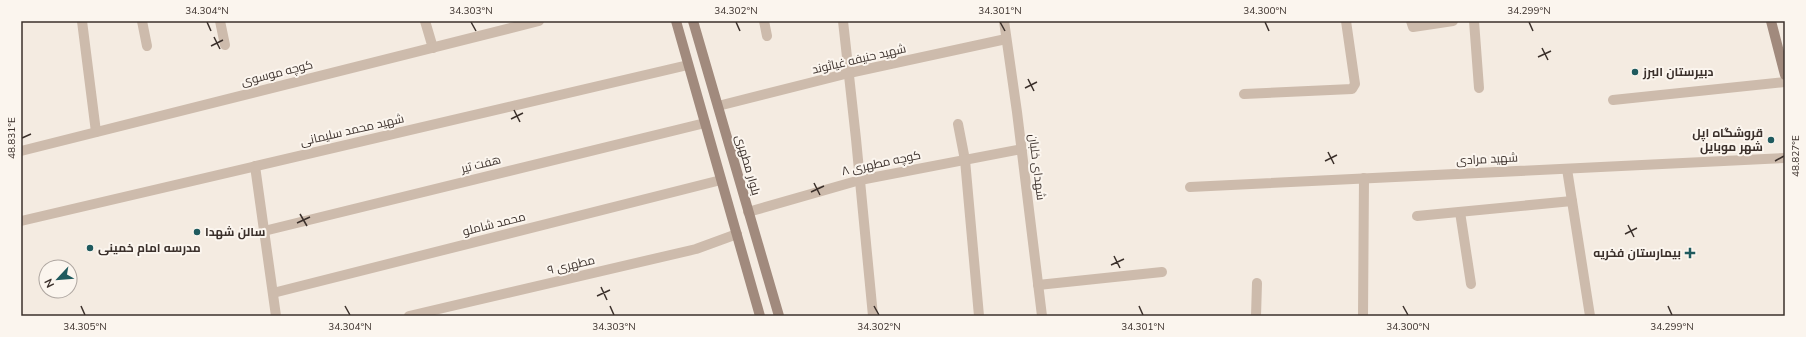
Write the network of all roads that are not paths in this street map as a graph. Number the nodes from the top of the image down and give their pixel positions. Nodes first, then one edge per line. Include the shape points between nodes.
1 (82, 21) edge
2 (142, 21) edge
3 (220, 21) edge
4 (425, 21) edge
5 (540, 21) edge
6 (676, 21) edge
7 (693, 21) edge
8 (764, 21) edge
9 (843, 21) edge
10 (1004, 21) edge
11 (1346, 21) edge
12 (1453, 21) edge
13 (1474, 21) edge
14 (1771, 21) edge
15 (1412, 24) edge
16 (767, 36) dead end
17 (1006, 39) junction
18 (225, 45) dead end
19 (146, 46) dead end
20 (433, 48) junction
21 (688, 65) junction
22 (849, 74) junction
23 (1785, 75) edge
24 (1785, 82) edge
25 (1479, 88) dead end
26 (1244, 94) dead end
27 (1614, 100) dead end
28 (718, 106) junction
29 (705, 123) junction
30 (958, 124) dead end
31 (96, 132) junction
32 (1022, 149) junction
33 (21, 151) edge
34 (1785, 158) edge
35 (965, 160) junction
36 (255, 166) junction
37 (1567, 169) junction
38 (1364, 178) junction
39 (721, 180) junction
40 (860, 180) junction
41 (1190, 187) dead end
42 (1572, 201) junction
43 (748, 212) junction
44 (1460, 212) junction
45 (1417, 216) dead end
46 (21, 221) edge
47 (264, 231) junction
48 (736, 234) junction
49 (1162, 272) dead end
50 (1257, 283) dead end
51 (1471, 284) dead end
52 (1038, 285) junction
53 (273, 293) junction
54 (276, 316) edge
55 (409, 316) edge
56 (760, 316) edge
57 (780, 316) edge
58 (873, 316) edge
59 (979, 316) edge
60 (1042, 316) edge
61 (1256, 316) edge
62 (1363, 316) edge
63 (1590, 316) edge

1 - 31 street
2 - 19 street
3 - 18 street
4 - 20 street
5 - 20 street, کوچه موسوی
6 - 21 main road
7 - 28 main road, بلوار مطهری
8 - 16 street
9 - 22 street
10 - 17 street, شهدای خلبان
11 - 26 street via 1355,84 1352,89
12 - 15 street
13 - 25 street
14 - 23 main road
17 - 22 street, شهید حنیفه غیاثوند
17 - 32 street, شهدای خلبان
20 - 31 street, کوچه موسوی
21 - 29 main road
21 - 36 street, شهید محمد سلیمانی
22 - 28 street, شهید حنیفه غیاثوند
22 - 40 street
24 - 27 street
28 - 43 main road, بلوار مطهری
29 - 39 main road
29 - 47 street, هفت تیر
30 - 35 street
31 - 33 street, کوچه موسوی
32 - 35 street, کوچه مطهری ۸
32 - 52 street, شهدای خلبان
34 - 37 street, شهید مرادی
35 - 40 street, کوچه مطهری ۸
35 - 59 street
36 - 46 street, شهید محمد سلیمانی
36 - 47 street
37 - 38 street, شهید مرادی
37 - 42 street
38 - 41 street, شهید مرادی
38 - 62 street
39 - 48 main road
39 - 53 street, محمد شاملو
40 - 43 street, کوچه مطهری ۸
40 - 58 street
42 - 44 street
42 - 63 street
43 - 57 main road, بلوار مطهری
44 - 45 street
44 - 51 street
47 - 53 street
48 - 55 street, مطهری ۹ via 696,249
48 - 56 main road
49 - 52 street
50 - 61 street
52 - 60 street, شهدای خلبان
53 - 54 street

